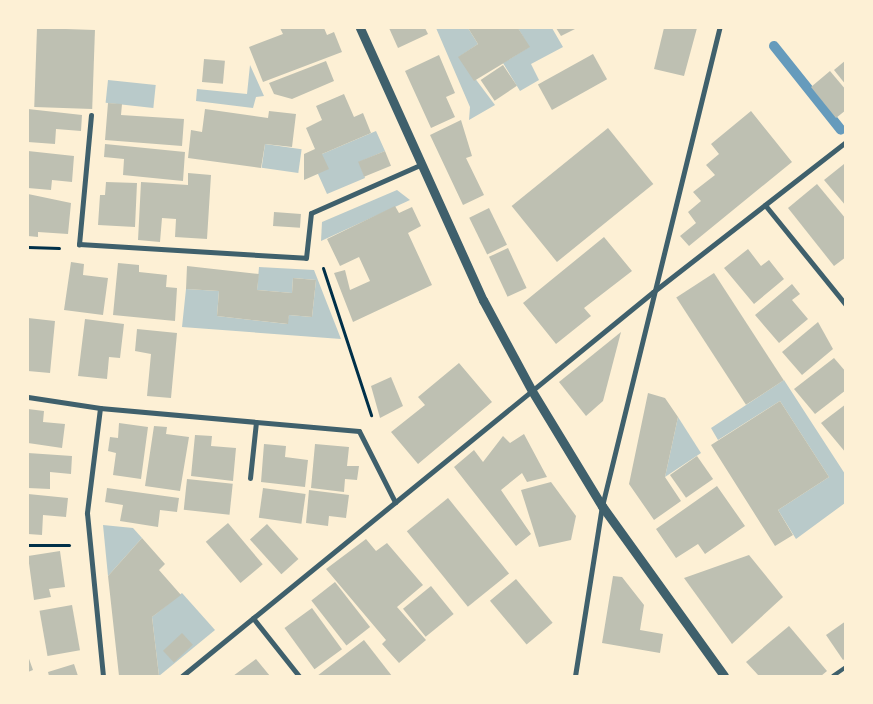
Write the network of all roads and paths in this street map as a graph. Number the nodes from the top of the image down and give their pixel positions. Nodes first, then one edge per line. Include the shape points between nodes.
1 (360, 28) edge
2 (719, 28) edge
3 (91, 115) dead end
4 (846, 142) edge
5 (420, 165) junction
6 (764, 205) junction
7 (79, 244) junction
8 (28, 247) edge
9 (306, 258) junction
10 (653, 292) junction
11 (846, 304) edge
12 (532, 391) junction
13 (28, 396) edge
14 (100, 408) junction
15 (372, 418) dead end
16 (256, 422) junction
17 (250, 478) dead end
18 (395, 502) junction
19 (602, 506) junction
20 (90, 544) junction
21 (28, 545) edge
22 (253, 618) junction
23 (846, 667) edge
24 (103, 676) edge
25 (182, 676) edge
26 (299, 676) edge
27 (575, 676) edge
28 (724, 676) edge
29 (832, 676) edge

1 - 5 street
2 - 10 street
3 - 7 street
4 - 6 street
5 - 9 street via 311,213
5 - 12 street
6 - 10 street
6 - 11 street
7 - 8 path via 70,249
7 - 9 street
9 - 15 path via 320,260
10 - 12 street
10 - 19 street
12 - 18 street
12 - 19 street
13 - 14 street
14 - 16 street
14 - 20 street via 87,513
16 - 17 street
16 - 18 street via 359,431
18 - 22 street
19 - 27 street
19 - 28 street
20 - 21 path
20 - 24 street
22 - 25 street
22 - 26 street
23 - 29 lane

